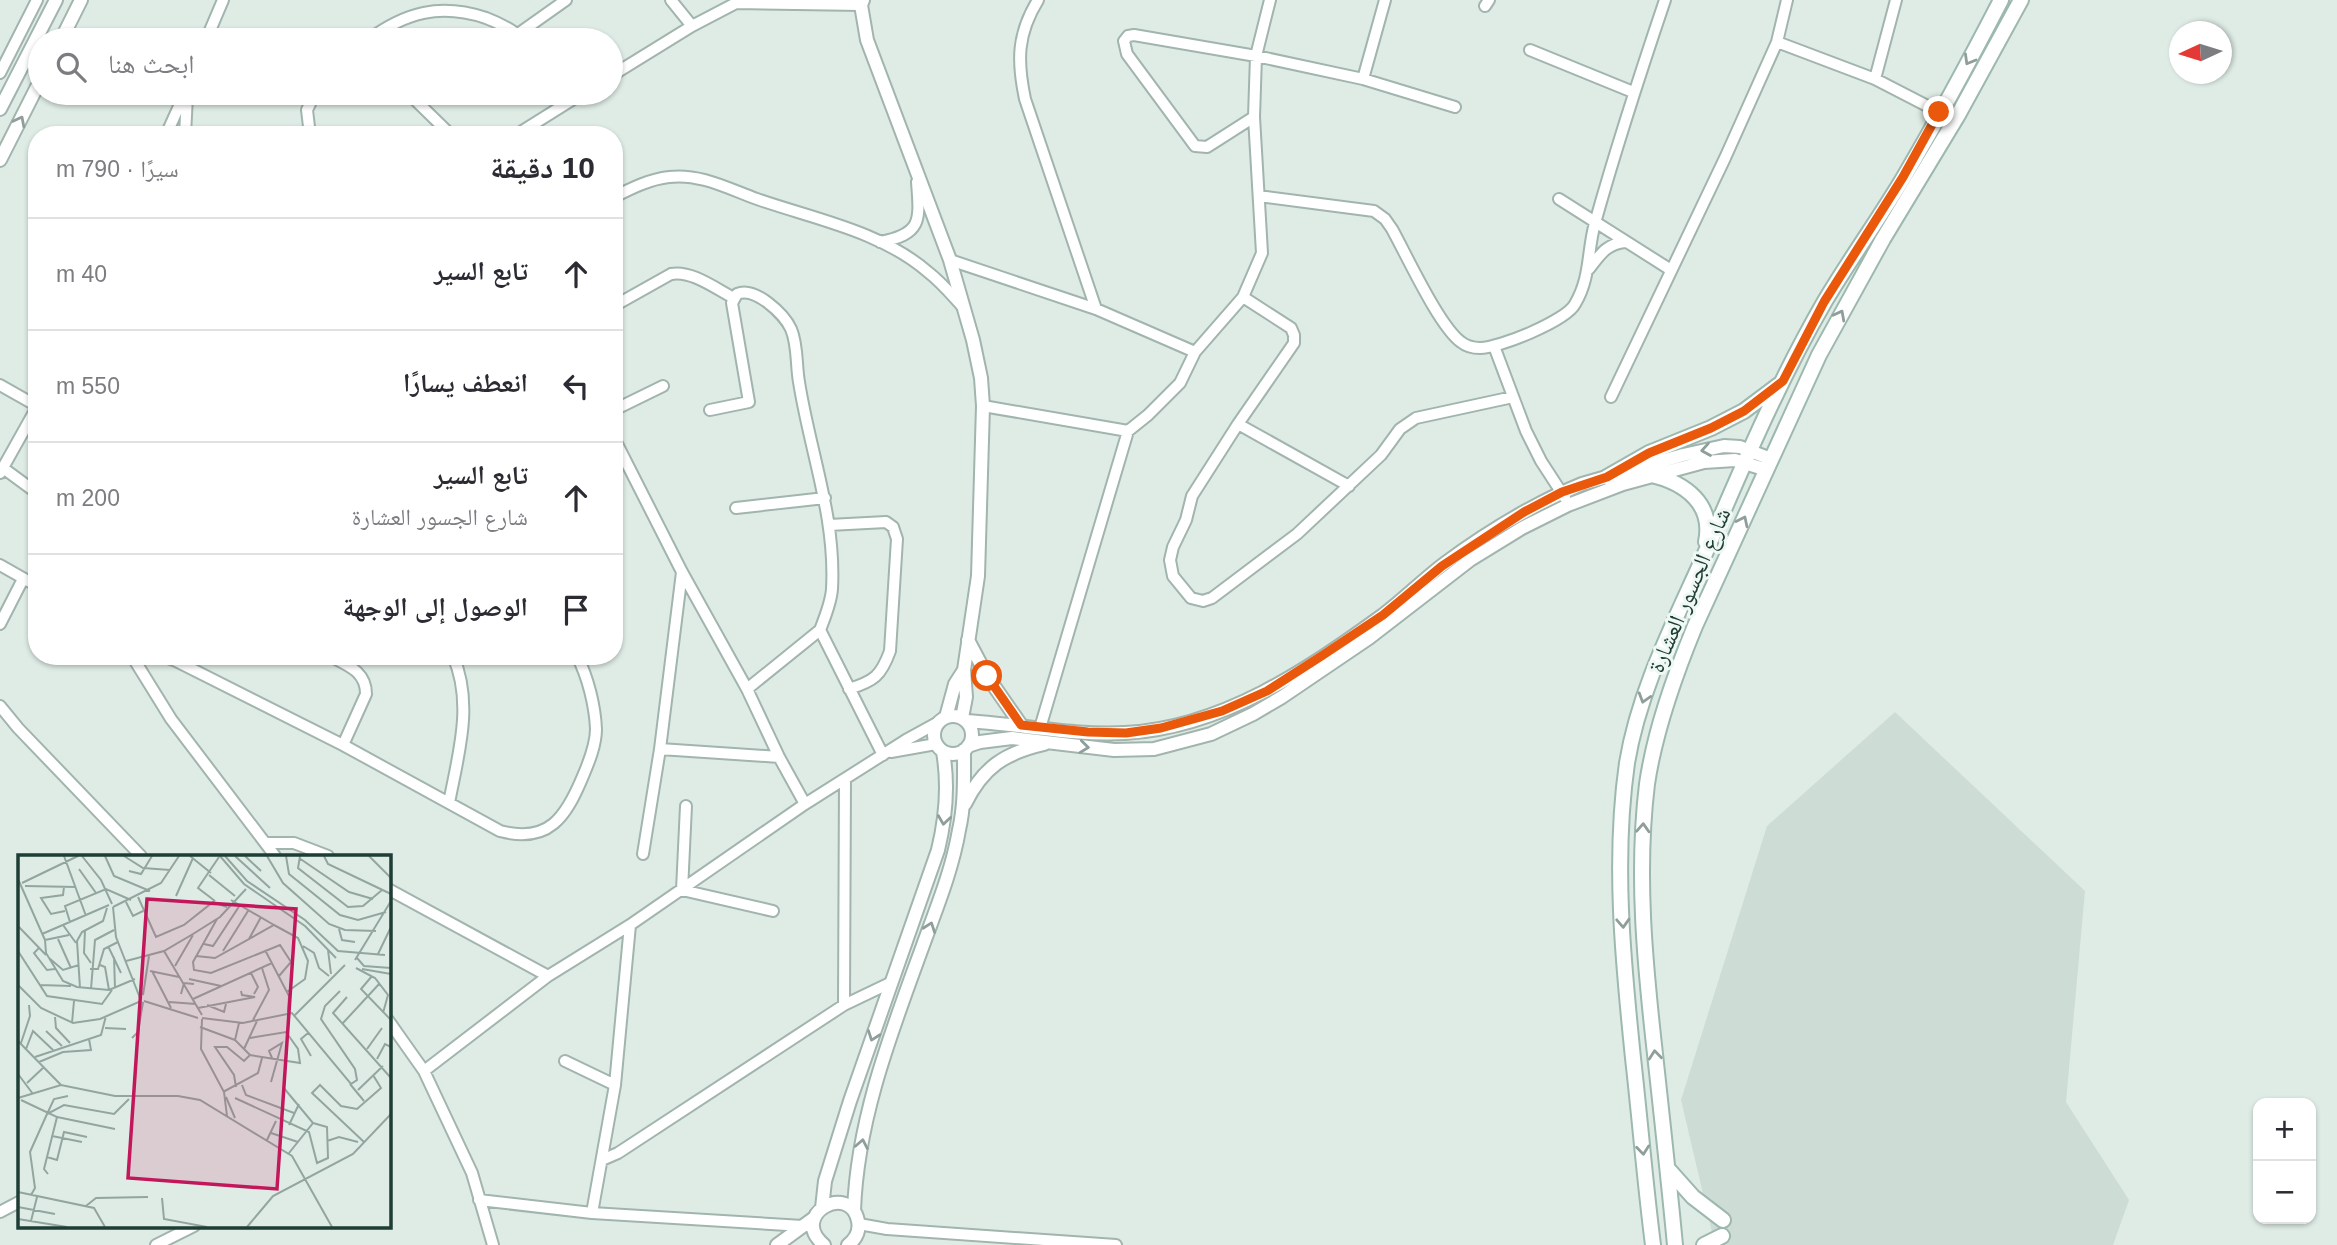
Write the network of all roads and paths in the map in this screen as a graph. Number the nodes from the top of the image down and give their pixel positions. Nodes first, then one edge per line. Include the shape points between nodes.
1 (37, 0) edge
2 (56, 0) edge
3 (82, 0) edge
4 (223, 0) edge
5 (426, 0) edge
6 (566, 0) edge
7 (671, 0) edge
8 (1038, 0) edge
9 (1270, 0) edge
10 (1385, 0) edge
11 (1665, 0) edge
12 (1787, 0) edge
13 (1896, 0) edge
14 (2001, 0) edge
15 (2021, 0) edge
16 (737, 1) edge
17 (862, 3) edge
18 (421, 12) junction
19 (692, 26) junction
20 (42, 28) edge
21 (67, 28) edge
22 (211, 28) edge
23 (388, 28) edge
24 (506, 28) edge
25 (531, 28) edge
26 (1777, 42) junction
27 (1530, 50) dead end
28 (28, 54) edge
29 (1256, 56) junction
30 (623, 69) edge
31 (0, 73) edge
32 (1363, 79) junction
33 (1875, 79) junction
34 (1633, 92) junction
35 (28, 105) edge
36 (180, 105) edge
37 (186, 105) edge
38 (309, 105) edge
39 (420, 105) edge
40 (555, 105) edge
41 (1455, 107) dead end
42 (0, 109) edge
43 (1939, 112) junction
44 (1254, 117) junction
45 (170, 126) edge
46 (185, 126) edge
47 (309, 126) edge
48 (442, 126) edge
49 (528, 126) edge
50 (0, 160) edge
51 (917, 170) junction
52 (623, 193) edge
53 (1259, 196) junction
54 (1559, 199) dead end
55 (1595, 221) junction
56 (1625, 242) junction
57 (880, 243) junction
58 (950, 260) junction
59 (1589, 269) junction
60 (1671, 270) junction
61 (1243, 297) junction
62 (734, 298) junction
63 (623, 301) edge
64 (963, 307) junction
65 (1096, 309) junction
66 (1494, 346) junction
67 (1195, 352) junction
68 (1783, 381) junction
69 (0, 384) edge
70 (663, 386) dead end
71 (1513, 397) junction
72 (1611, 397) dead end
73 (28, 401) edge
74 (623, 406) edge
75 (983, 406) junction
76 (710, 410) dead end
77 (28, 423) edge
78 (1238, 424) junction
79 (1128, 431) junction
80 (623, 456) edge
81 (1747, 456) junction
82 (1769, 464) junction
83 (2, 471) edge
84 (1652, 475) junction
85 (1607, 477) junction
86 (1349, 486) junction
87 (28, 487) edge
88 (1562, 492) junction
89 (825, 498) junction
90 (1568, 505) junction
91 (736, 508) dead end
92 (829, 525) junction
93 (1703, 556) junction
94 (0, 565) edge
95 (682, 572) junction
96 (23, 579) junction
97 (28, 582) edge
98 (0, 624) edge
99 (820, 630) junction
100 (968, 640) junction
101 (138, 665) edge
102 (184, 665) edge
103 (345, 665) edge
104 (456, 665) edge
105 (582, 665) edge
106 (964, 670) junction
107 (747, 689) junction
108 (849, 689) junction
109 (0, 706) edge
110 (964, 719) junction
111 (941, 720) junction
112 (1021, 725) junction
113 (1040, 728) junction
114 (1051, 743) junction
115 (343, 745) junction
116 (940, 748) junction
117 (966, 748) junction
118 (660, 749) junction
119 (886, 753) junction
120 (779, 757) junction
121 (845, 779) junction
122 (449, 803) junction
123 (805, 804) junction
124 (686, 806) dead end
125 (963, 807) junction
126 (266, 843) junction
127 (643, 854) dead end
128 (140, 855) edge
129 (274, 855) edge
130 (325, 855) edge
131 (390, 890) edge
132 (682, 890) junction
133 (773, 911) dead end
134 (630, 925) junction
135 (548, 976) junction
136 (892, 982) junction
137 (844, 1004) junction
138 (390, 1023) edge
139 (565, 1061) dead end
140 (424, 1072) junction
141 (615, 1086) junction
142 (602, 1160) junction
143 (1668, 1169) junction
144 (479, 1200) junction
145 (18, 1203) edge
146 (1649, 1211) junction
147 (0, 1212) edge
148 (592, 1213) junction
149 (1672, 1214) junction
150 (813, 1217) junction
151 (1723, 1220) dead end
152 (190, 1228) edge
153 (858, 1228) edge
154 (1722, 1236) dead end
155 (1652, 1238) edge
156 (1675, 1239) edge
157 (156, 1245) edge
158 (493, 1245) edge
159 (777, 1245) edge
160 (824, 1245) edge
161 (848, 1245) edge
162 (1116, 1245) edge
163 (1704, 1245) edge

1 - 31 street
2 - 20 street
3 - 21 street
4 - 22 street
5 - 18 street
6 - 25 street
7 - 19 street
8 - 65 street via 1023,29 1019,72
9 - 29 street
10 - 32 street
11 - 34 street
12 - 26 street
13 - 33 street
14 -> 43 main road, شارع الجسور العشارة
82 -> 15 main road, شارع الجسور العشارة via 1843,309
16 - 17 street
16 - 19 street
17 - 51 street via 872,55
18 - 23 street
18 - 24 street via 471,13
19 - 30 street
26 - 33 street
26 - 60 street
27 - 34 street
28 - 42 street
29 - 32 street
29 - 44 street
29 - 44 street via 1134,35 1124,41 1127,54 1195,146 1208,146
32 - 41 street
33 - 43 street
34 - 55 street
50 -> 35 street
36 - 45 street
37 - 46 street
38 - 47 street
39 - 48 street
40 - 49 street
43 - 68 main road, شارع الجسور العشارة via 1824,302
44 - 53 street
51 - 57 street via 917,222 911,232
51 - 58 street
52 - 57 street via 648,182 690,177 822,219
53 - 61 street via 1262,253
53 - 66 street via 1374,211 1392,229 1452,334 1468,346
54 - 55 street
55 - 56 street
55 - 59 street
56 - 59 street via 1606,248
56 - 60 street
57 - 64 street via 928,271
58 - 64 street
58 - 65 street
59 - 66 street via 1567,314
60 - 72 street
61 - 67 street
61 - 78 street via 1291,328 1294,343
62 - 63 street via 688,274 675,273
62 - 76 street via 732,309 750,399 746,404
62 - 89 street via 742,292 752,293 792,330
64 - 75 street via 981,377
65 - 67 street
66 - 71 street
67 - 79 street via 1180,383
68 - 81 main road, شارع الجسور العشارة
68 - 85 main road via 1744,411
69 - 73 street
70 - 74 street
71 - 86 street via 1416,418 1400,429
71 - 88 street via 1541,461
75 - 79 street
75 - 100 street via 978,576
77 - 83 street
78 - 86 street
78 - 86 street via 1192,496 1173,547 1173,576 1191,598 1212,598 1297,534
79 - 113 street
80 - 95 street
81 - 82 street
81 - 84 street
81 -> 85 street via 1732,446 1711,448
81 - 93 main road, شارع الجسور العشارة
143 -> 82 main road, شارع الجسور العشارة via 1642,896 1648,781 1678,668
83 - 87 street
84 - 90 street
84 - 93 main road via 1679,484 1699,504 1708,534
85 - 88 street
88 - 90 street
88 - 113 street via 1461,552 1383,615 1267,691 1222,711 1161,728 1126,733
89 - 91 street
89 - 92 street
114 -> 90 street via 1114,750 1154,748 1210,734 1254,714 1369,638 1470,560
92 - 99 street via 832,590
92 - 108 street via 886,522 897,539 885,667 877,677
93 -> 146 main road, شارع الجسور العشارة via 1646,691 1624,789 1621,877 1625,964
94 - 96 street
95 - 107 street
95 - 118 street
96 - 97 street
96 - 98 street
99 - 107 street
99 - 108 street
100 - 106 street
100 - 112 street
101 - 126 street via 171,719
102 - 115 street
103 - 115 street via 359,673 366,694
104 - 122 street via 465,701
105 - 122 street via 596,730 591,756 564,814 552,826 519,836 500,831
106 - 110 street
106 - 111 street
107 - 120 street
108 - 119 street
109 - 128 street
110 - 111 street
110 - 112 street
110 - 117 street via 972,736
111 - 116 street via 933,734
111 - 119 street
112 - 113 street
114 - 117 street via 1012,738
114 - 125 street via 1027,748 984,772
115 - 122 street
116 - 117 street via 954,754
116 - 119 street
116 -> 136 street via 947,796 943,831
117 - 125 street
118 - 120 street
118 - 127 street
119 - 121 street
120 - 123 street
121 - 123 street
121 - 137 street
123 - 132 street
124 - 132 street
153 -> 125 street via 855,1181 871,1099 943,891
126 - 129 street
126 - 130 street via 294,844
131 - 135 street
132 - 133 street
132 - 134 street
134 - 135 street
134 - 141 street
135 - 140 street
136 - 137 street
136 -> 150 street
137 - 142 street
138 - 140 street
139 - 141 street
140 - 144 street via 472,1173
141 - 142 street
142 - 148 street
143 - 149 main road, شارع الجسور العشارة
143 - 151 main road via 1693,1197
144 - 148 street
144 - 158 street
145 - 147 street
146 - 149 main road
146 - 155 main road, شارع الجسور العشارة
148 - 150 street
149 - 156 main road, شارع الجسور العشارة
150 - 153 street via 839,1203
150 - 159 street
150 - 160 street via 815,1235
152 - 157 street
153 - 161 street
153 - 162 street
154 - 163 main road
155 - 156 main road

